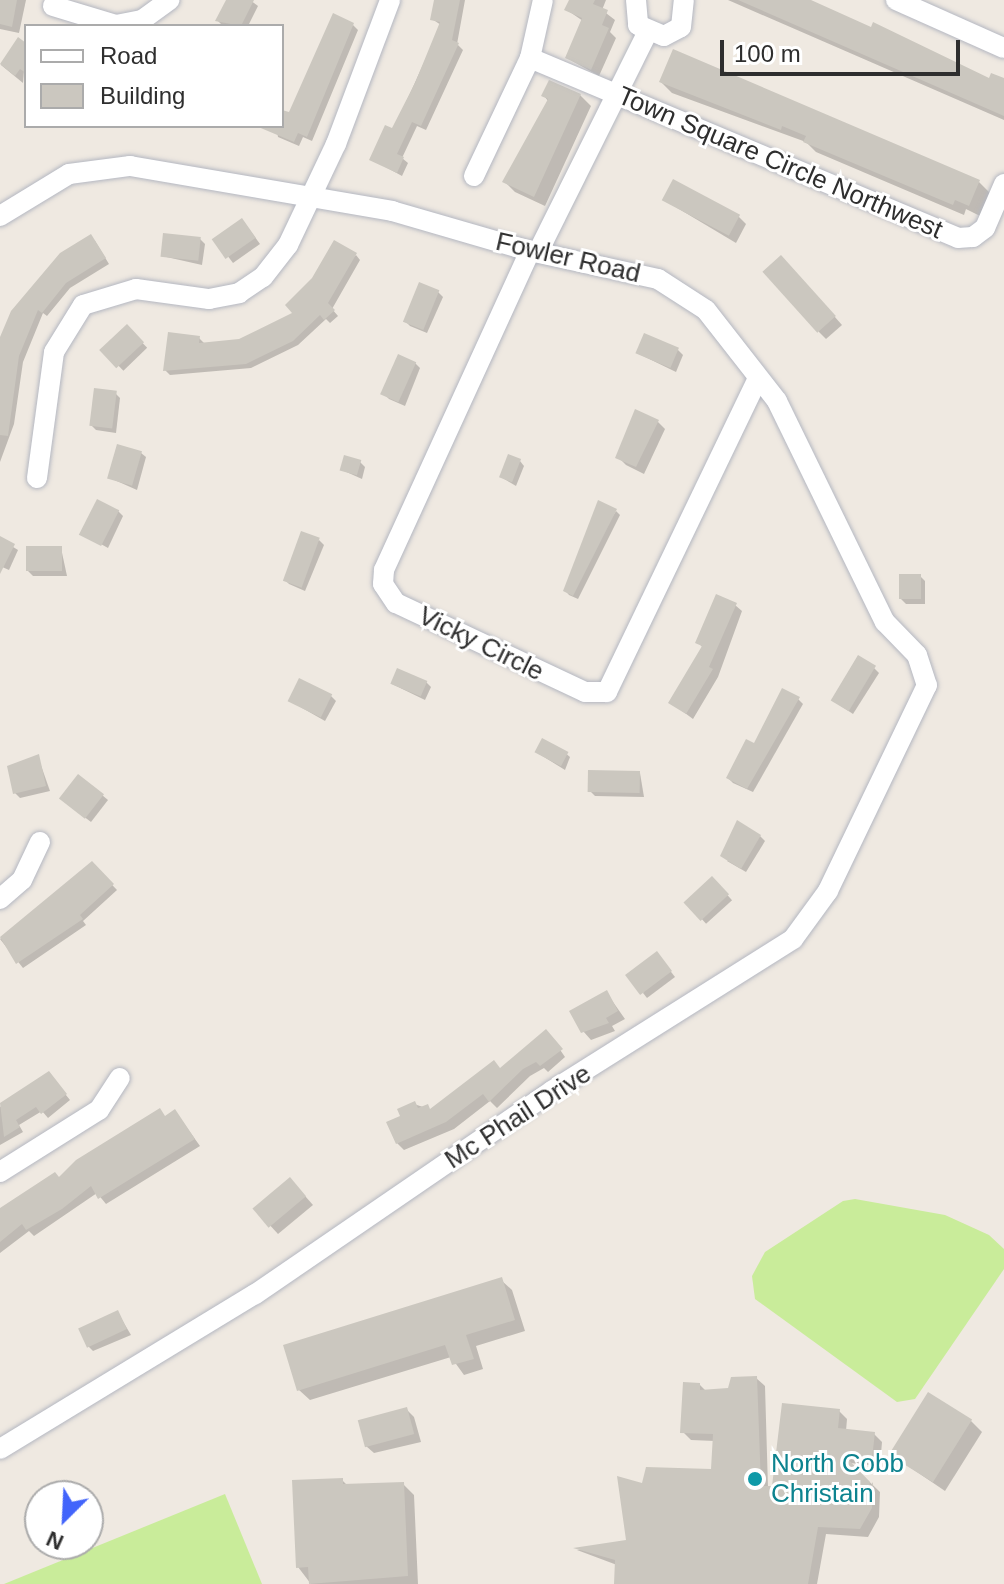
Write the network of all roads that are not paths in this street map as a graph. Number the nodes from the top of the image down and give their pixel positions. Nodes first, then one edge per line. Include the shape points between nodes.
1 (170, 0) edge
2 (390, 0) edge
3 (543, 0) edge
4 (636, 0) edge
5 (684, 0) edge
6 (896, 0) edge
7 (53, 6) dead end
8 (113, 24) edge
9 (121, 24) edge
10 (647, 33) junction
11 (1004, 48) edge
12 (530, 58) junction
13 (616, 94) junction
14 (474, 176) dead end
15 (1004, 184) edge
16 (309, 195) junction
17 (0, 216) edge
18 (534, 252) junction
19 (757, 381) junction
20 (37, 478) dead end
21 (927, 685) joint
22 (40, 842) dead end
23 (0, 899) edge
24 (120, 1078) dead end
25 (0, 1172) edge
26 (0, 1449) edge

1 - 9 street via 142,20
2 - 16 street via 336,144
3 - 12 street
4 - 10 street via 634,15
5 - 10 street via 686,17 673,33
6 - 11 street
7 - 8 street
10 - 13 street
12 - 13 street, Town Square Circle Northwest
12 - 14 street
13 - 15 street, Town Square Circle Northwest via 958,238 973,237 985,228
13 - 18 street
16 - 17 street, Fowler Road via 114,167 69,174
16 - 18 street, Fowler Road via 392,211
16 - 20 street via 288,245 263,277 239,293 209,299 136,289 83,305 54,352
18 - 19 street, Fowler Road via 658,279 706,310 731,336
18 - 19 street, Vicky Circle via 384,570 383,584 396,603 585,692 607,692
19 - 21 street, Fowler Road via 777,401 885,622 917,655
21 - 26 street, Mc Phail Drive via 828,891 793,939 552,1091 255,1294
22 - 23 street via 22,880
24 - 25 street via 99,1110

